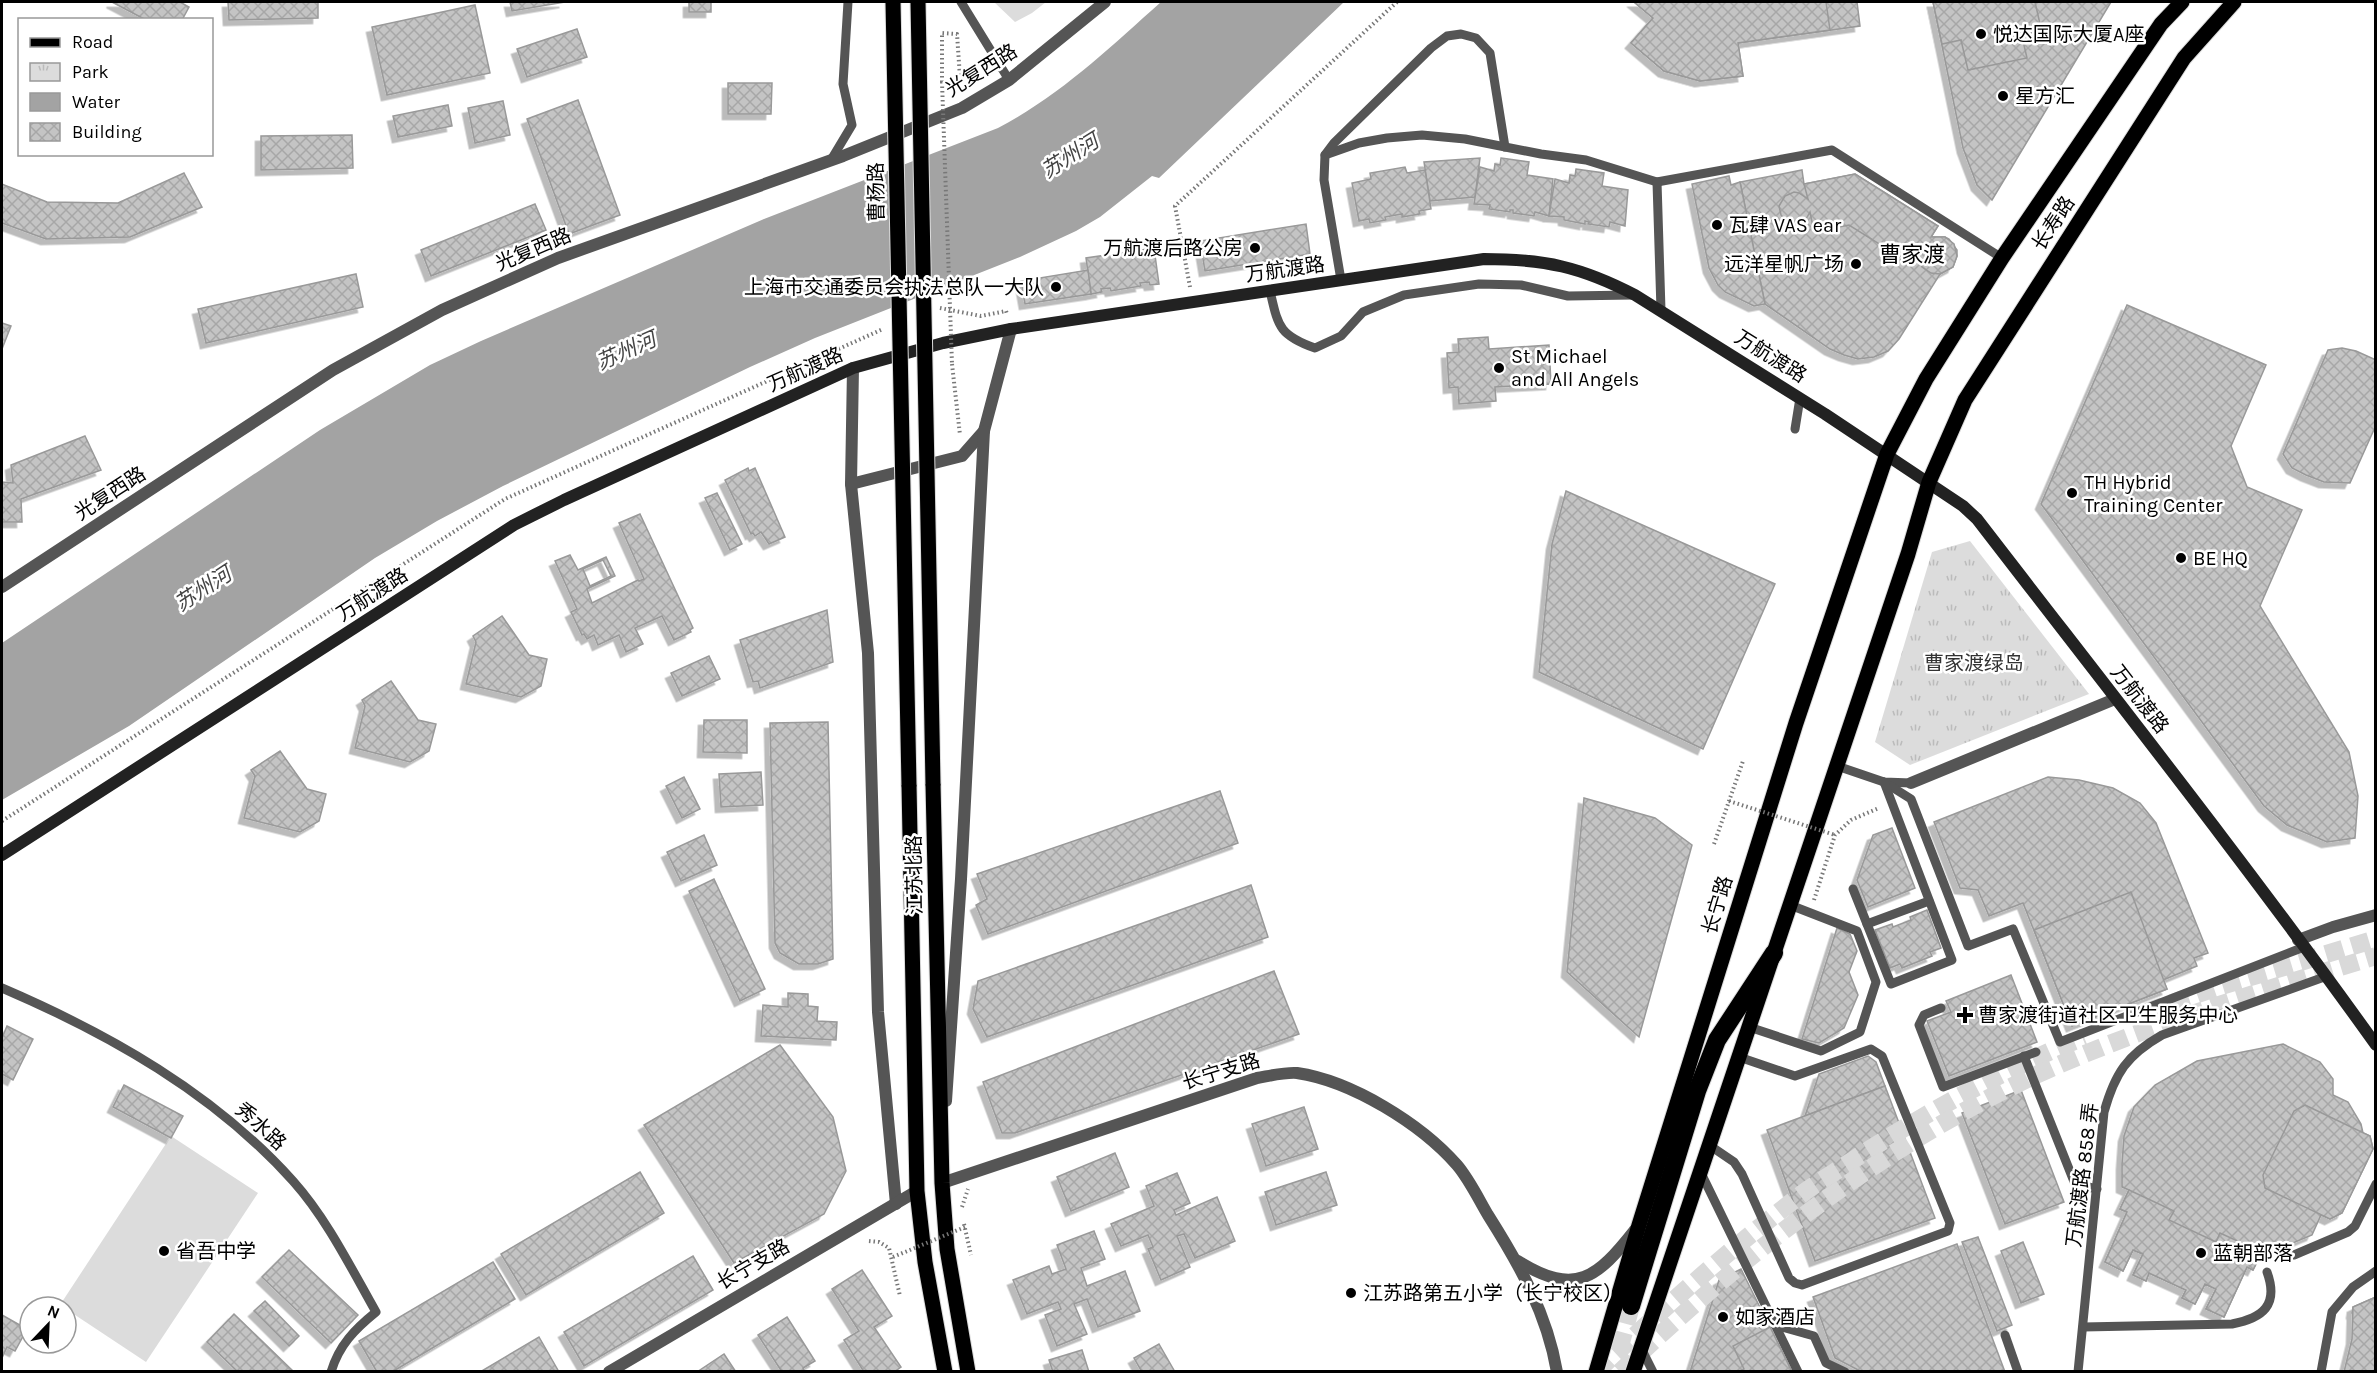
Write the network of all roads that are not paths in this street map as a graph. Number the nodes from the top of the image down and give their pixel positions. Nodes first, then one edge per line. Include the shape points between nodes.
1 (848, 2) edge
2 (893, 2) edge
3 (918, 2) edge
4 (961, 2) edge
5 (1105, 2) edge
6 (2182, 2) edge
7 (2234, 2) edge
8 (1009, 80) junction
9 (1505, 147) junction
10 (1325, 155) junction
11 (831, 160) junction
12 (1657, 182) junction
13 (2002, 258) junction
14 (1341, 280) junction
15 (1270, 291) junction
16 (1635, 295) junction
17 (1661, 310) junction
18 (1011, 329) junction
19 (853, 368) junction
20 (901, 382) joint
21 (1800, 398) junction
22 (1795, 429) dead end
23 (984, 431) junction
24 (1887, 454) junction
25 (1929, 482) junction
26 (851, 484) junction
27 (2, 587) edge
28 (2115, 699) junction
29 (1837, 766) junction
30 (1884, 782) junction
31 (1911, 783) joint
32 (2, 855) edge
33 (1853, 889) dead end
34 (1929, 901) junction
35 (1790, 905) junction
36 (2376, 915) edge
37 (1867, 924) junction
38 (2301, 944) junction
39 (1774, 953) junction
40 (2327, 976) junction
41 (2, 988) edge
42 (1941, 1008) dead end
43 (1749, 1027) junction
44 (2376, 1045) edge
45 (2036, 1052) dead end
46 (2025, 1056) junction
47 (1739, 1057) junction
48 (946, 1101) dead end
49 (1709, 1145) junction
50 (1700, 1171) junction
51 (942, 1184) junction
52 (2376, 1184) edge
53 (2097, 1190) junction
54 (917, 1191) junction
55 (896, 1204) junction
56 (1639, 1226) junction
57 (2294, 1255) dead end
58 (1517, 1260) junction
59 (2376, 1271) edge
60 (2267, 1272) dead end
61 (1631, 1306) tunnel mouth
62 (1775, 1325) junction
63 (2083, 1327) junction
64 (2005, 1335) dead end
65 (1641, 1348) junction
66 (331, 1371) edge
67 (609, 1371) edge
68 (945, 1371) edge
69 (968, 1371) edge
70 (1557, 1371) edge
71 (1596, 1371) edge
72 (1633, 1371) edge
73 (1653, 1371) edge
74 (1798, 1371) edge
75 (1845, 1371) edge
76 (2018, 1371) edge
77 (2078, 1371) edge
78 (2321, 1371) edge

1 - 11 lane via 843,84 852,124
2 - 20 main road, 曹杨路, bridge
3 - 51 main road, 江苏北路, bridge
4 - 8 lane
5 - 8 street, 光复西路
6 - 13 main road, 长寿路 via 2155,33
7 - 25 main road, 长寿路 via 2184,58 1965,400
8 - 11 street, 光复西路 via 962,108
9 - 10 lane via 1422,135 1359,143
9 - 10 lane via 1490,53 1476,38 1461,34 1447,36 1431,48
9 - 12 lane via 1586,160
10 - 14 lane via 1324,180
11 - 27 street, 光复西路 via 558,258 442,310 333,370
12 - 13 lane via 1832,150
12 - 17 lane
13 - 24 main road, 长寿路 via 1926,379
14 - 15 street, 万航渡路
14 - 16 street, 万航渡路 via 1484,259 1521,259 1578,270
15 - 16 lane via 1278,326 1295,341 1315,348 1341,336 1363,312 1404,295 1479,285 1521,285 1568,296
15 - 18 street, 万航渡路
16 - 17 street, 万航渡路
17 - 21 street, 万航渡路
18 - 19 street, 万航渡路
18 - 23 street
19 - 26 street
19 - 32 street, 万航渡路 via 514,525
20 - 54 main road, 江苏北路, bridge
21 - 22 lane
21 - 24 street, 万航渡路
23 - 26 street via 962,456
23 - 48 street
24 - 25 street, 万航渡路
24 - 56 main road, 长宁路 via 1796,723
25 - 28 street, 万航渡路 via 1977,519
25 - 29 main road
26 - 55 street via 868,653 878,1012
28 - 31 street
28 - 38 street, 万航渡路
29 - 30 lane
29 - 35 main road
30 - 31 lane
30 - 34 lane
30 - 38 lane via 1911,799 1968,946 2013,929 2060,1042
33 - 37 lane
34 - 37 lane
34 - 37 lane via 1953,960 1892,984
35 - 39 main road
35 - 43 lane via 1857,931 1876,982 1860,1032 1821,1051
36 - 38 street via 2333,927
38 - 40 street, 万航渡路
39 - 43 main road
39 - 61 highway via 1717,1040 1697,1091
40 - 44 street, 万航渡路
40 - 53 lane, 万航渡路 858 弄 via 2162,1035 2142,1047 2111,1086 2104,1112
41 - 66 lane, 秀水路 via 123,1047 192,1092 254,1141 294,1182 376,1312 339,1349
42 - 46 lane via 1924,1015 1919,1025 1943,1087
43 - 47 main road
45 - 46 lane
46 - 53 lane via 2075,1184
47 - 49 main road
47 - 49 lane via 1795,1076 1872,1049 1882,1056 1950,1223 1948,1232 1802,1285 1795,1283 1789,1278 1742,1174 1734,1162
49 - 50 main road
50 - 62 lane
50 - 65 main road
51 - 58 street, 长宁支路 via 1257,1078 1296,1073 1352,1090 1426,1136 1457,1166
51 - 69 main road, 江苏北路 via 946,1249
52 - 57 lane via 2355,1226
53 - 63 lane, 万航渡路 858 弄
54 - 55 street, 长宁支路
54 - 68 main road, 江苏北路 via 925,1262
55 - 67 street, 长宁支路
56 - 58 street, 长宁支路 via 1611,1261 1591,1275 1556,1278 1538,1273
56 - 71 main road, 长宁路
58 - 70 street, 长宁支路 via 1544,1320
59 - 78 lane via 2353,1287 2332,1312
60 - 63 lane via 2273,1287 2272,1299 2248,1321
62 - 74 lane
62 - 75 lane via 1814,1336 1826,1363
63 - 77 lane, 万航渡路 858 弄
64 - 76 lane
65 - 72 main road
65 - 73 lane

